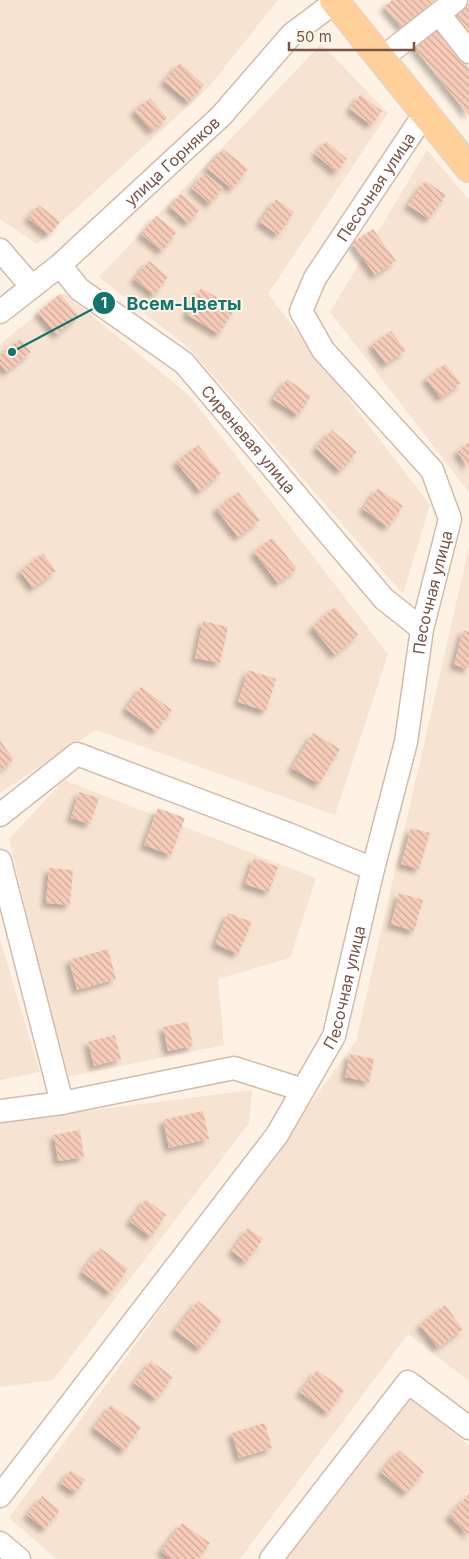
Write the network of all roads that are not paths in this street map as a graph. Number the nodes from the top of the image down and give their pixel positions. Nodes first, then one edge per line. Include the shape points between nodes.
1 (335, 1) edge
2 (447, 7) edge
3 (469, 52) edge
4 (381, 59) junction
5 (424, 113) junction
6 (469, 168) edge
7 (0, 250) edge
8 (60, 264) junction
9 (32, 287) junction
10 (0, 312) edge
11 (422, 629) junction
12 (0, 815) edge
13 (0, 861) edge
14 (373, 869) junction
15 (303, 1090) junction
16 (62, 1103) junction
17 (0, 1112) edge
18 (469, 1428) edge
19 (0, 1496) edge
20 (0, 1543) edge
21 (19, 1559) edge
22 (271, 1559) edge

1 - 4 main road
1 - 8 street, улица Горняков via 292,34 221,116
2 - 3 street
2 - 4 street
4 - 5 main road
5 - 6 main road
5 - 11 street, Песочная улица via 315,278 301,311 323,350 432,470 450,519
7 - 9 street
8 - 9 street, улица Горняков
8 - 11 street, Сиреневая улица via 80,289 184,364 384,599
9 - 10 street, улица Горняков
11 - 14 street, Песочная улица via 406,742
12 - 14 street via 77,754
13 - 16 street
14 - 15 street, Песочная улица via 334,1036
15 - 16 street via 234,1068
15 - 19 street, Песочная улица via 277,1135
16 - 17 street
18 - 22 street via 408,1382
20 - 21 street

